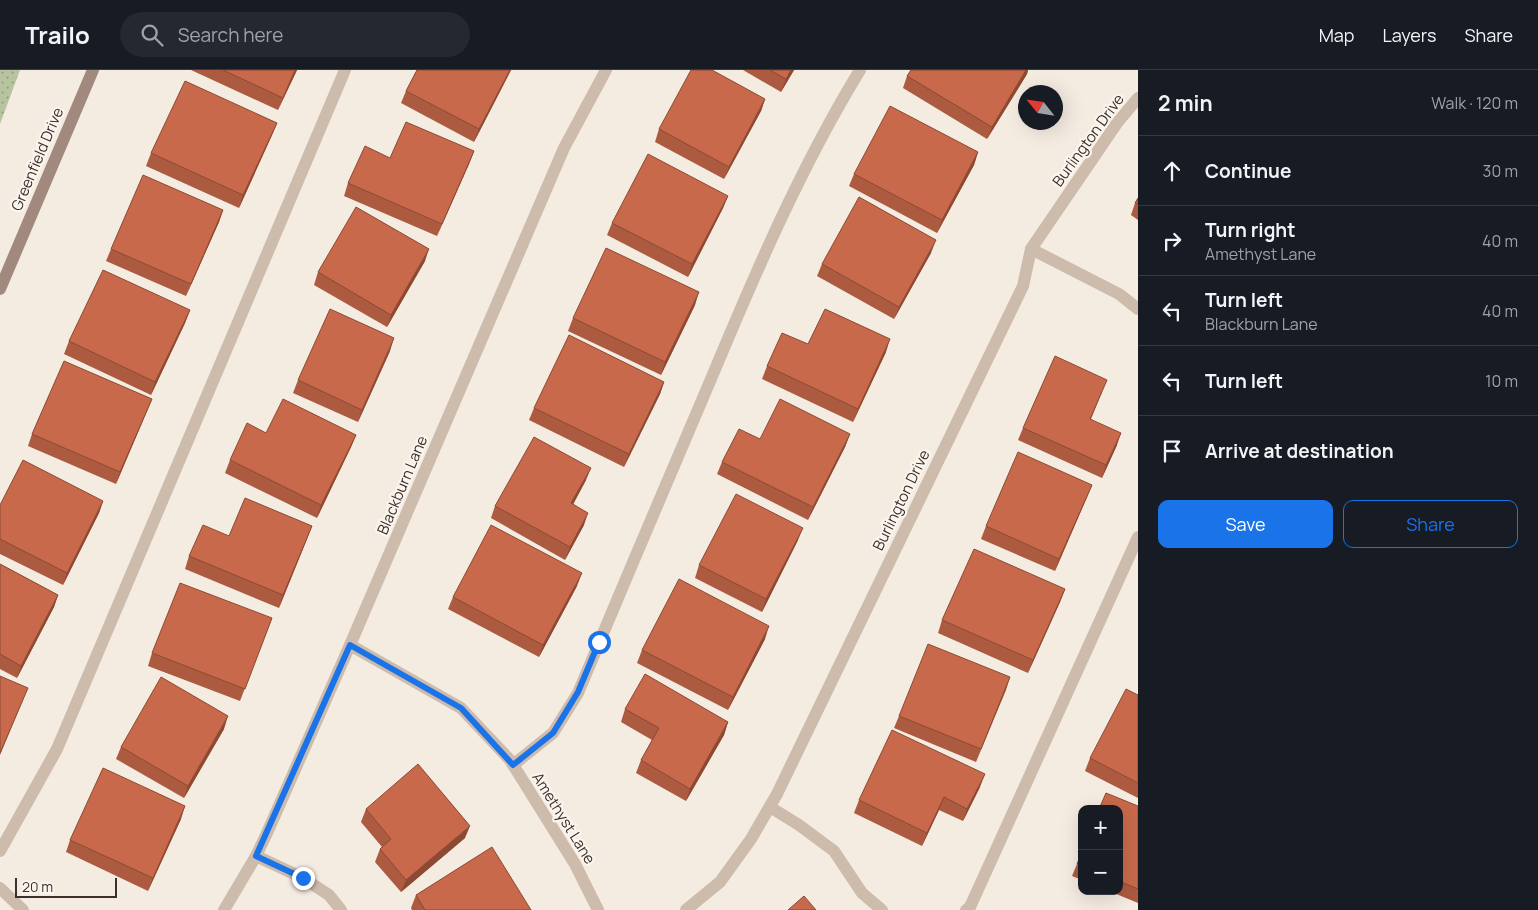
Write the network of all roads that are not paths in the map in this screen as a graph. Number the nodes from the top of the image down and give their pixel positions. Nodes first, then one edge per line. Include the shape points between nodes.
1 (93, 70) edge
2 (345, 70) edge
3 (606, 70) edge
4 (860, 70) edge
5 (1138, 98) edge
6 (1031, 250) junction
7 (0, 289) edge
8 (1138, 309) edge
9 (1138, 537) edge
10 (350, 645) junction
11 (513, 765) junction
12 (770, 808) junction
13 (0, 851) edge
14 (256, 856) junction
15 (0, 888) edge
16 (23, 910) edge
17 (224, 910) edge
18 (341, 910) edge
19 (598, 910) edge
20 (686, 910) edge
21 (882, 910) edge
22 (966, 910) edge

1 - 7 street, Greenfield Drive
2 - 13 street via 57,749
3 - 10 street, Blackburn Lane via 564,148
4 - 11 street via 838,105 765,252 578,692 553,733
5 - 6 street, Burlington Drive via 1116,123
6 - 8 street via 1119,294
6 - 12 street, Burlington Drive via 1022,286
9 - 22 street via 970,908
10 - 11 street, Amethyst Lane via 461,708
10 - 14 street, Blackburn Lane
11 - 19 street, Amethyst Lane via 576,864
12 - 20 street, Burlington Drive via 720,882
12 - 21 street via 834,851 862,893
14 - 17 street, Blackburn Lane
14 - 18 street via 303,878 329,895
15 - 16 street

